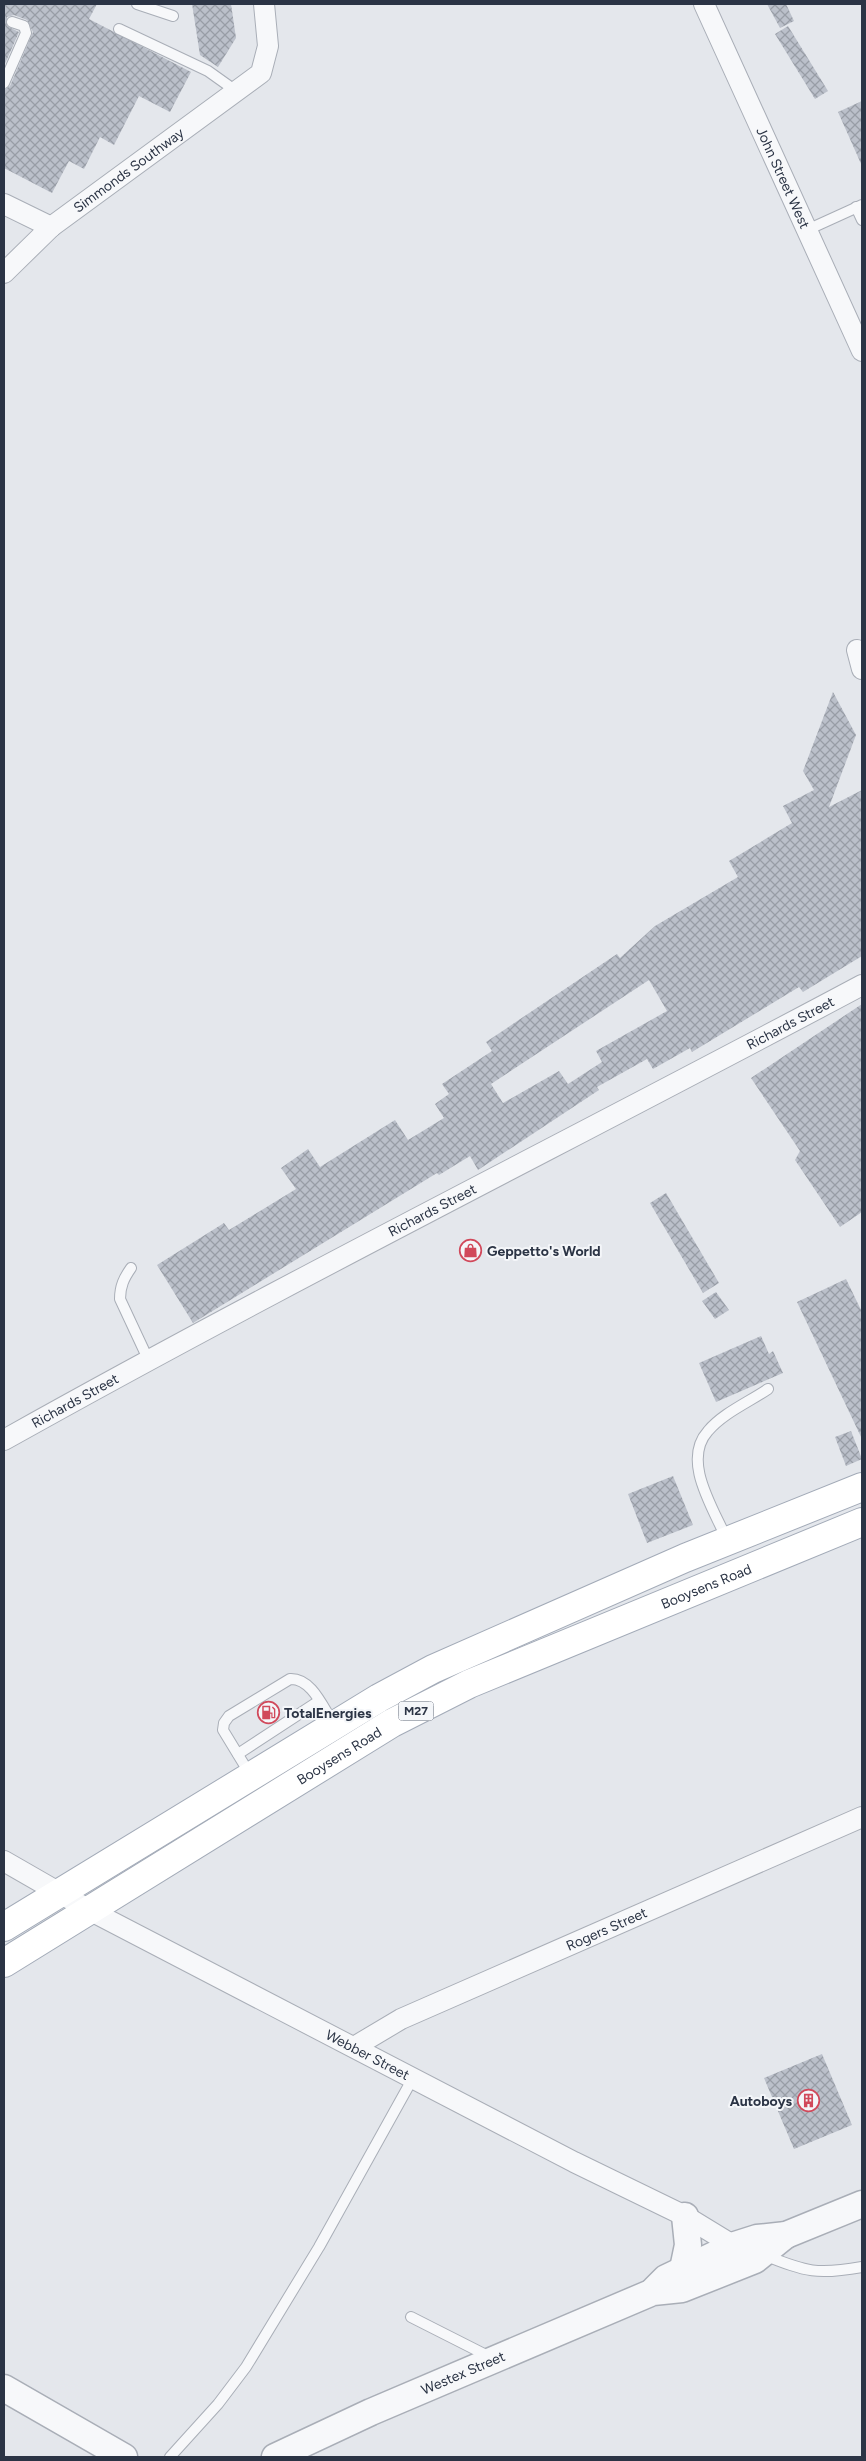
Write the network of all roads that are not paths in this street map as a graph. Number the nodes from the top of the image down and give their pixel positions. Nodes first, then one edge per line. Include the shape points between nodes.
1 (137, 4) edge
2 (264, 4) edge
3 (704, 4) edge
4 (174, 16) dead end
5 (12, 22) dead end
6 (119, 29) dead end
7 (4, 83) edge
8 (236, 91) junction
9 (4, 204) edge
10 (859, 206) edge
11 (862, 220) edge
12 (52, 227) junction
13 (807, 230) junction
14 (4, 272) edge
15 (862, 352) edge
16 (862, 985) edge
17 (131, 1268) dead end
18 (148, 1359) junction
19 (768, 1389) dead end
20 (4, 1440) edge
21 (862, 1487) edge
22 (862, 1522) edge
23 (727, 1541) junction
24 (319, 1701) junction
25 (335, 1725) junction
26 (238, 1754) junction
27 (252, 1777) junction
28 (862, 1817) edge
29 (4, 1861) edge
30 (59, 1894) junction
31 (91, 1911) junction
32 (4, 1927) edge
33 (4, 1964) edge
34 (354, 2047) junction
35 (413, 2078) junction
36 (862, 2204) edge
37 (685, 2216) junction
38 (751, 2253) junction
39 (862, 2268) edge
40 (683, 2269) junction
41 (653, 2292) junction
42 (411, 2317) dead end
43 (493, 2359) junction
44 (4, 2388) edge
45 (120, 2456) edge
46 (170, 2457) edge
47 (275, 2457) edge

1 - 4 lane
2 - 8 street, Simmonds Southway via 268,46 261,74
3 - 13 street, John Street West
5 - 7 lane via 24,26 26,33
6 - 8 lane via 208,71
8 - 12 street, Simmonds Southway
9 - 12 street
10 - 11 lane
10 - 13 lane
12 - 14 street, Simmonds Southway
13 - 15 street, John Street West
16 - 18 street, Richards Street
17 - 18 lane via 123,1279 120,1299
18 - 20 street, Richards Street
19 - 23 lane via 716,1423 703,1437 696,1452 698,1471
21 - 23 main road, Booysens Road / M27
22 - 31 main road, Booysens Road / M27 via 469,1684 392,1724
23 - 25 main road, Booysens Road / M27 via 433,1669
24 - 25 lane
24 - 26 lane
24 - 26 lane via 308,1684 300,1678 290,1679 229,1716 224,1730
25 - 27 main road, Booysens Road / M27
26 - 27 lane
27 - 30 main road, Booysens Road / M27
28 - 34 street, Rogers Street via 401,2019
29 - 30 street, Webber Street
30 - 31 street, Webber Street
30 - 32 main road, Booysens Road / M27
31 - 33 main road, Booysens Road / M27
31 - 34 street, Webber Street
34 - 35 street, Webber Street
35 - 37 street, Webber Street
35 - 46 lane via 319,2247 246,2367
36 - 38 street
37 - 38 street, Webber Street
37 - 40 street via 688,2245
38 - 39 lane via 822,2273
38 - 40 street, Westex Street
38 - 41 street, Westex Street via 682,2289
40 - 41 street, Westex Street via 666,2278
41 - 43 street, Westex Street
42 - 43 lane
43 - 47 street, Westex Street
44 - 45 street

